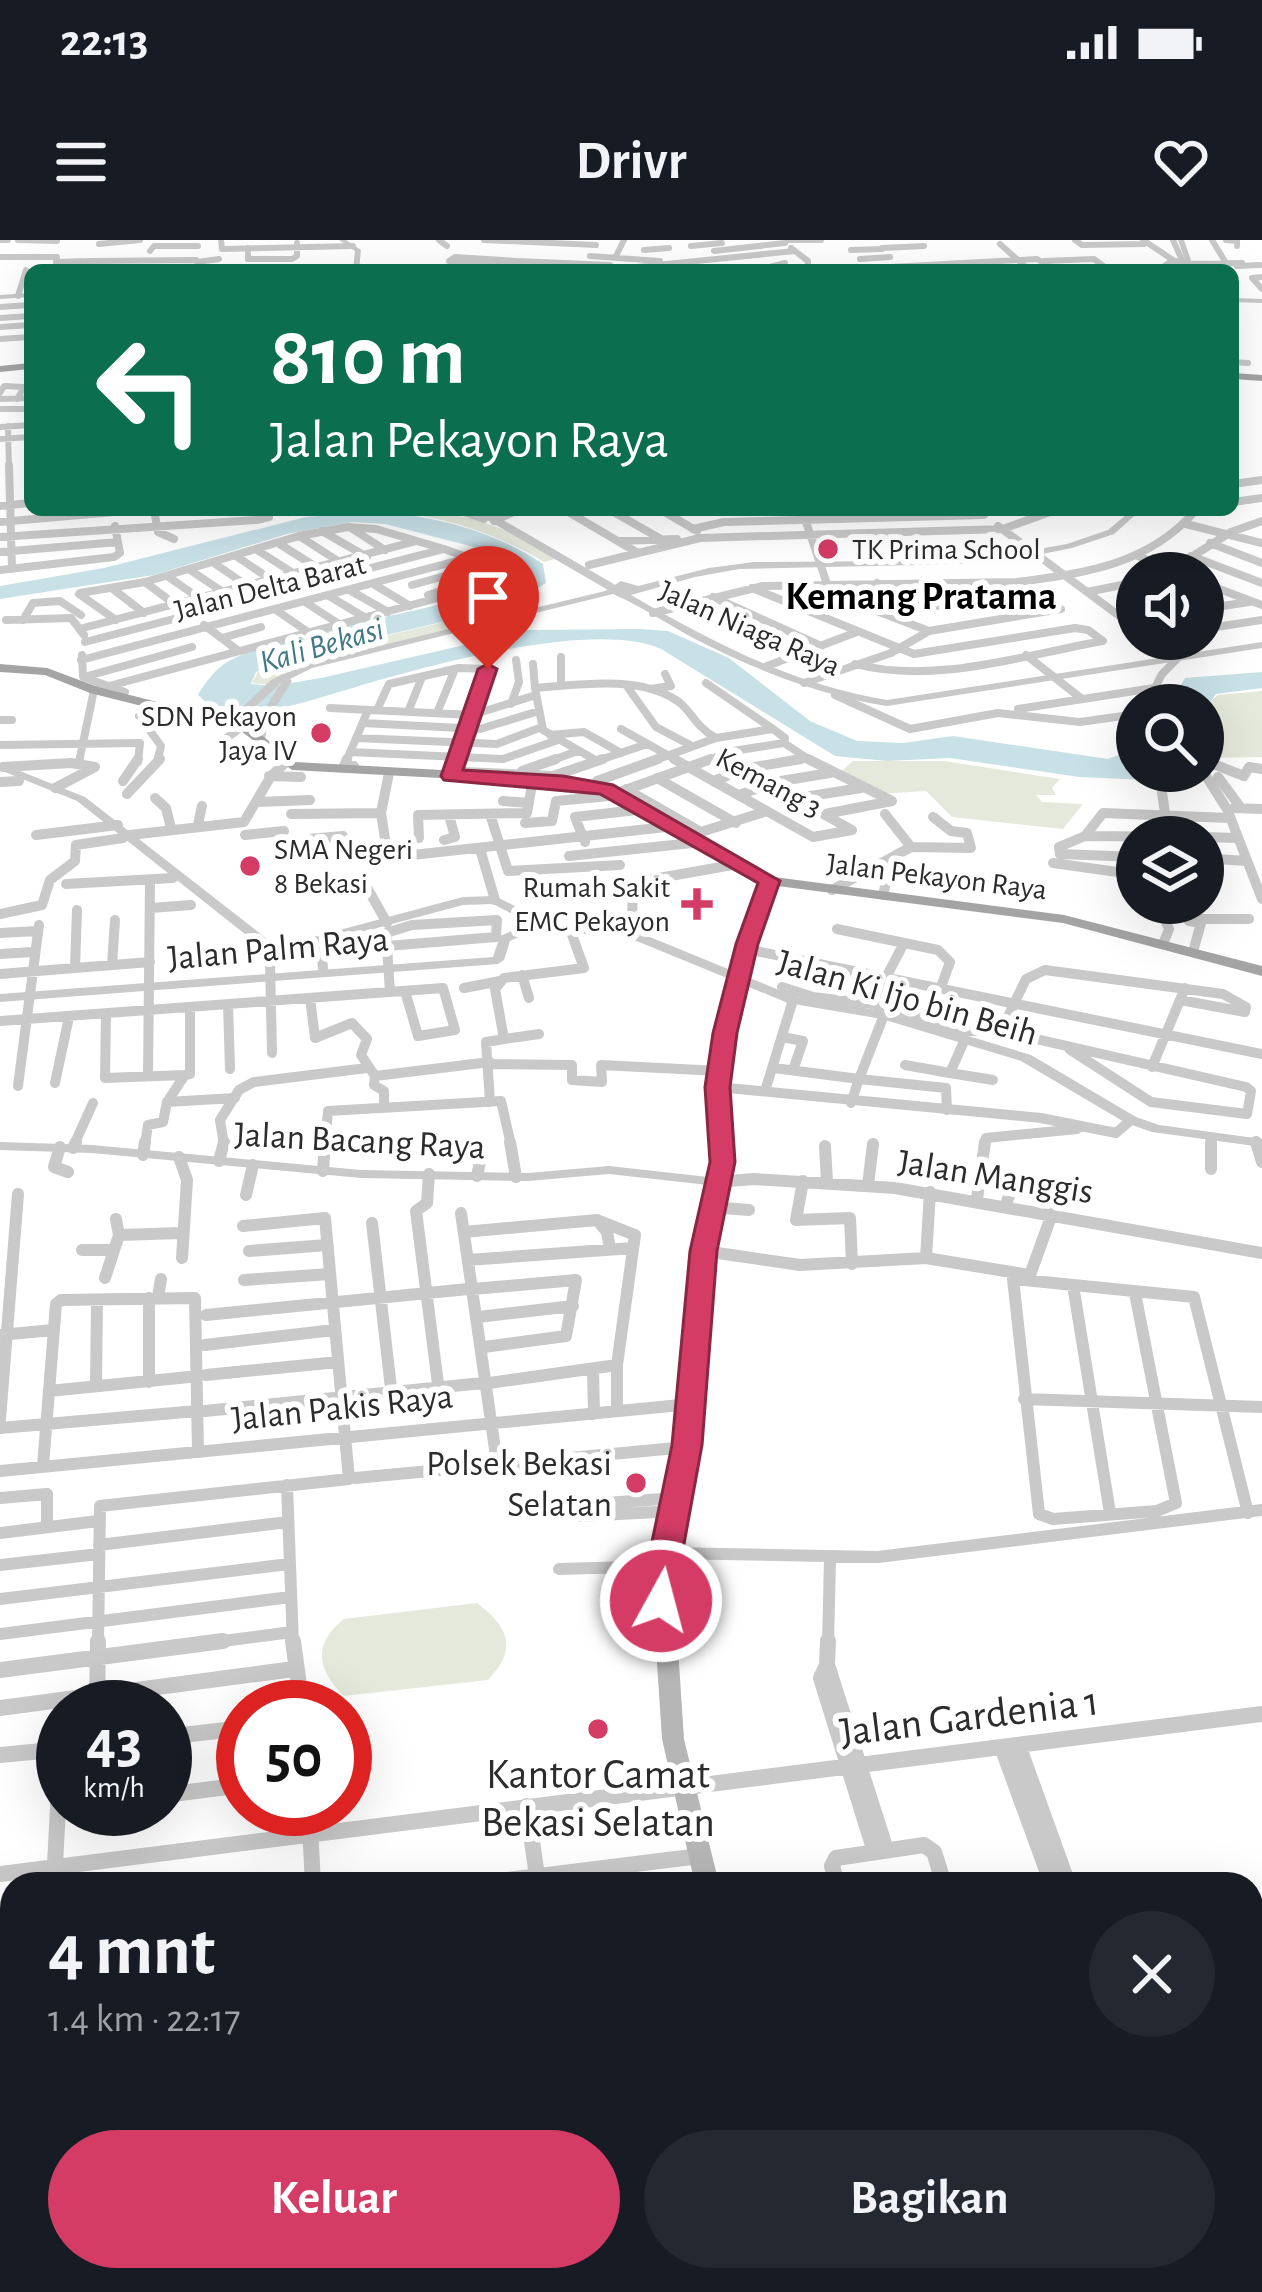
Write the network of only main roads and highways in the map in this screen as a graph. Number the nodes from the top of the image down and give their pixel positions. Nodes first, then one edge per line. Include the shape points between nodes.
1 (0, 668) edge
2 (770, 881) junction
3 (1262, 971) edge
4 (704, 1872) edge

1 - 2 main road, Jalan Pekayon Raya via 47,672 239,723 285,763 621,792
2 - 3 main road, Jalan Pekayon Raya via 1041,915
2 - 4 main road via 737,977 719,1079 723,1147 661,1601 673,1739

